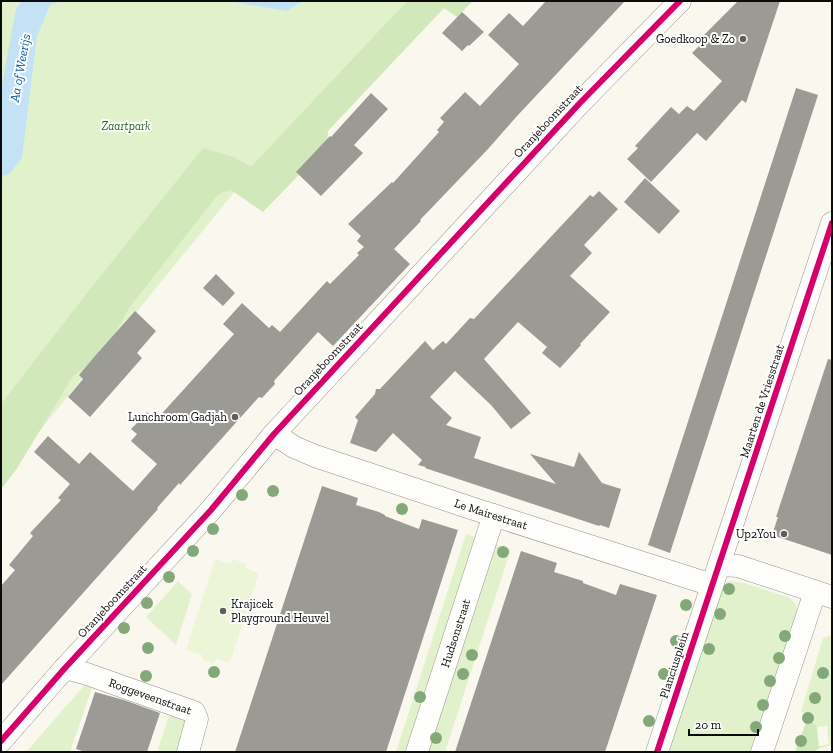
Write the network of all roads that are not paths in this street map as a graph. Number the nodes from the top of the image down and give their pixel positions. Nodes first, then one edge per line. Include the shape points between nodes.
1 (680, 1) edge
2 (832, 223) edge
3 (824, 273) edge
4 (274, 434) junction
5 (494, 515) junction
6 (719, 565) junction
7 (712, 585) junction
8 (823, 594) edge
9 (65, 668) junction
10 (1, 741) edge
11 (188, 752) edge
12 (417, 752) edge
13 (657, 752) edge
14 (762, 752) edge

1 - 4 street, Oranjeboomstraat via 579,104
2 - 3 street, Maarten de Vriesstraat
3 - 6 street, Maarten de Vriesstraat
4 - 5 street, Le Mairestraat via 315,456
4 - 9 street, Oranjeboomstraat via 211,510
5 - 7 street, Le Mairestraat
5 - 12 street, Hudsonstraat
6 - 7 street, Maarten de Vriesstraat
6 - 8 street via 738,566
7 - 13 street, Planciusplein
8 - 14 street
9 - 10 street, Oranjeboomstraat
9 - 11 street, Roggeveenstraat via 194,712 197,719

